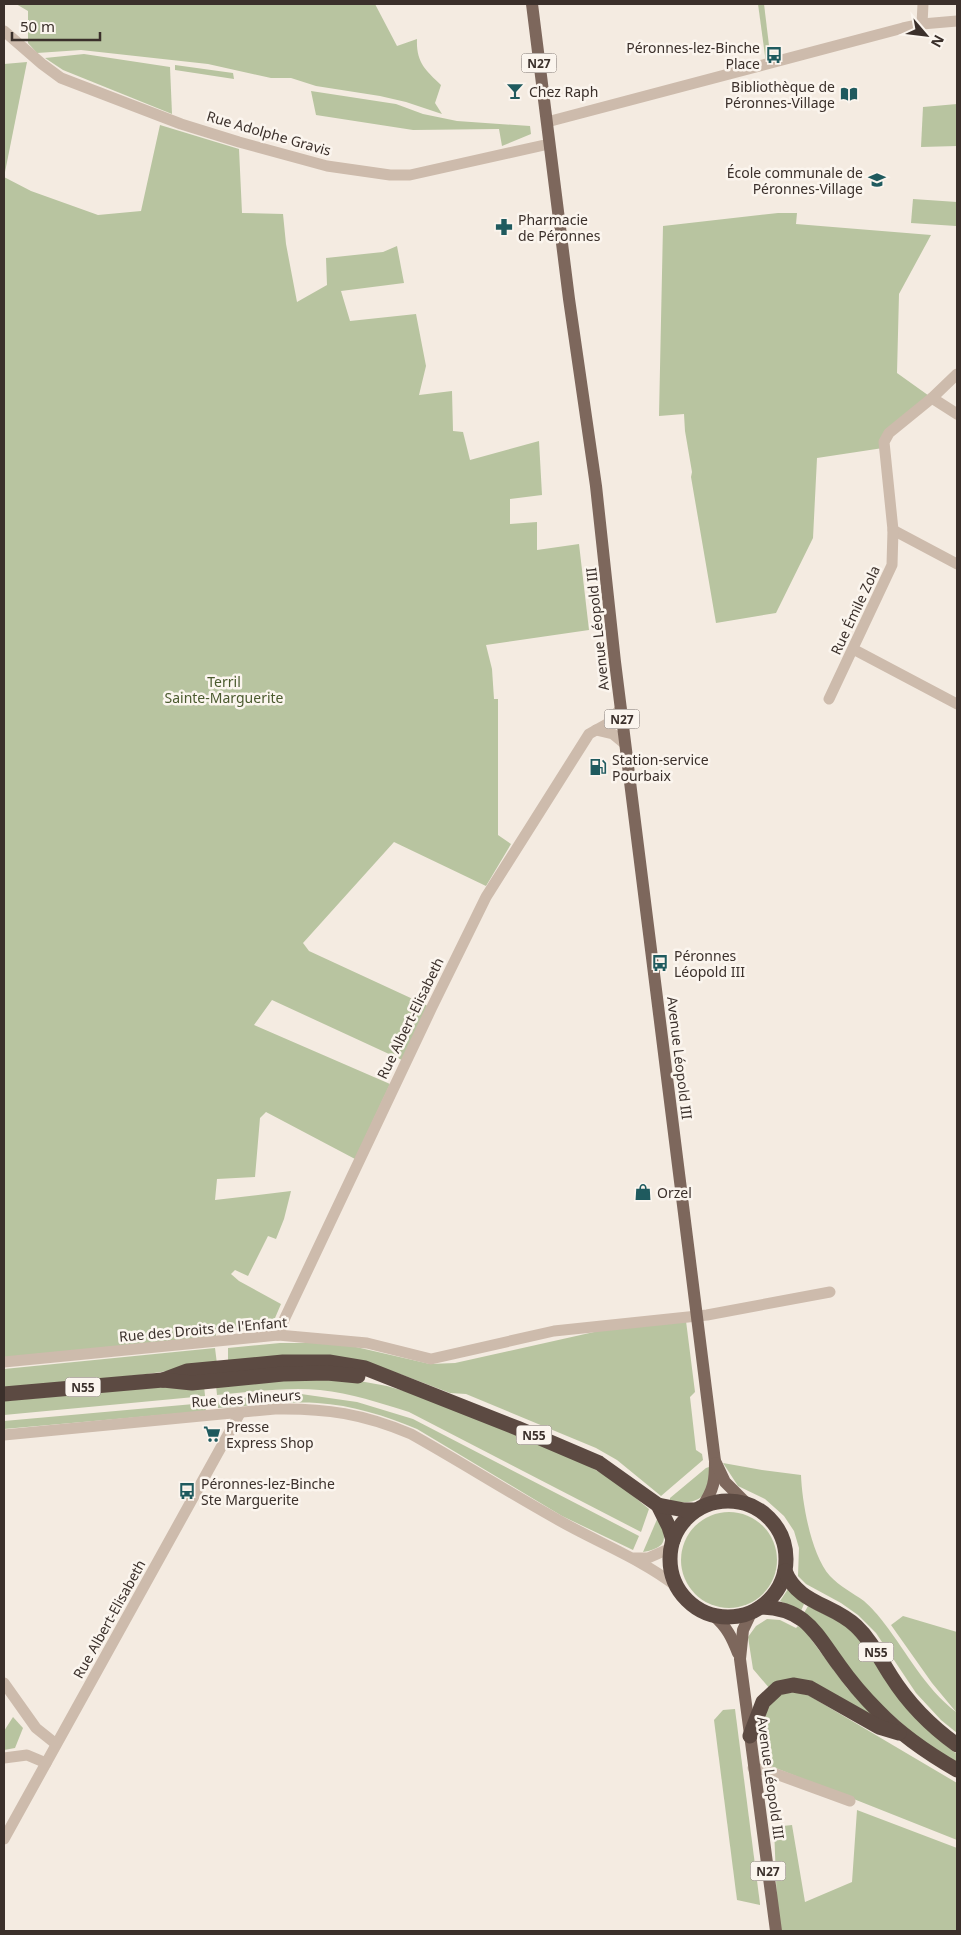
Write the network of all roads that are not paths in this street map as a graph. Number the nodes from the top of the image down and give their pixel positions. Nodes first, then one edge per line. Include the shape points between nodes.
1 (532, 4) edge
2 (922, 4) edge
3 (957, 21) edge
4 (922, 24) junction
5 (4, 31) edge
6 (547, 122) junction
7 (549, 144) junction
8 (957, 374) edge
9 (932, 398) junction
10 (957, 414) edge
11 (892, 530) junction
12 (957, 564) edge
13 (853, 649) junction
14 (830, 699) dead end
15 (957, 704) edge
16 (621, 708) junction
17 (596, 730) junction
18 (625, 744) junction
19 (830, 1292) dead end
20 (698, 1316) junction
21 (278, 1335) junction
22 (4, 1362) edge
23 (4, 1394) edge
24 (240, 1413) junction
25 (4, 1435) edge
26 (715, 1460) junction
27 (746, 1503) junction
28 (658, 1505) junction
29 (699, 1508) junction
30 (672, 1544) junction
31 (634, 1558) junction
32 (785, 1571) junction
33 (676, 1586) junction
34 (756, 1610) junction
35 (714, 1616) junction
36 (740, 1659) junction
37 (4, 1683) edge
38 (903, 1734) junction
39 (750, 1736) junction
40 (56, 1744) junction
41 (957, 1746) edge
42 (4, 1758) edge
43 (46, 1762) junction
44 (753, 1768) junction
45 (957, 1770) edge
46 (850, 1801) dead end
47 (4, 1839) edge
48 (776, 1931) edge

1 - 6 main road, Avenue Léopold III / N27
2 - 4 street
3 - 4 street
4 - 6 street
5 - 7 street, Rue Adolphe Gravis via 51,72 72,83 181,124 327,166 410,175
6 - 7 main road, Avenue Léopold III / N27
7 - 16 main road, Avenue Léopold III / N27 via 596,486
8 - 9 street
9 - 10 street
9 - 11 street, Rue Émile Zola via 889,433 884,442
11 - 12 street
11 - 13 street, Rue Émile Zola via 891,571
13 - 14 street, Rue Émile Zola
13 - 15 street
16 - 17 street, Rue Albert-Elisabeth via 615,718
16 - 18 main road, Avenue Léopold III / N27
17 - 18 street via 612,734
17 - 21 street, Rue Albert-Elisabeth via 589,734 486,897
18 - 20 main road, Avenue Léopold III / N27
19 - 20 street, Rue des Droits de l'Enfant
20 - 21 street, Rue des Droits de l'Enfant via 554,1331 431,1359 367,1343
20 - 26 main road, Avenue Léopold III / N27
21 - 22 street, Rue des Droits de l'Enfant
23 - 28 highway, N55 via 163,1380 208,1382 283,1374 327,1373 402,1383 599,1463
24 - 25 street, Rue des Mineurs
24 - 31 street, Rue des Mineurs via 311,1408 347,1413 391,1425 442,1451 554,1518
24 - 40 street, Rue Albert-Elisabeth
26 - 27 main road, Avenue Léopold III / N27 via 725,1482
26 - 29 main road, Avenue Léopold III / N27 via 715,1484
27 - 29 highway, N27 via 721,1501
27 - 32 highway, N27 via 762,1511 774,1523 786,1554
28 - 29 highway, N55 via 684,1510
28 - 30 highway, N55 via 669,1527
29 - 30 highway, N27 via 680,1526
30 - 31 street via 648,1558
30 - 33 highway, N27 via 670,1568
31 - 33 street, Rue des Mineurs
32 - 34 highway, N27 via 772,1598
32 - 41 highway, N55 via 793,1587 803,1596 856,1625 910,1701
33 - 35 highway, N27 via 692,1605
34 - 35 highway, N27 via 739,1617
34 - 36 main road, Avenue Léopold III / N27 via 743,1630
34 - 38 highway, N55 via 774,1608 806,1621 856,1688
35 - 36 main road, Avenue Léopold III / N27 via 730,1634
36 - 39 main road, Avenue Léopold III / N27
37 - 40 street via 36,1728
38 - 39 highway via 879,1727 810,1688 793,1685 778,1688 763,1702
38 - 45 highway, N55
39 - 44 main road, Avenue Léopold III / N27
40 - 43 street, Rue Albert-Elisabeth
42 - 43 street via 27,1755
43 - 47 street, Rue Albert-Elisabeth
44 - 46 street
44 - 48 main road, Avenue Léopold III / N27

